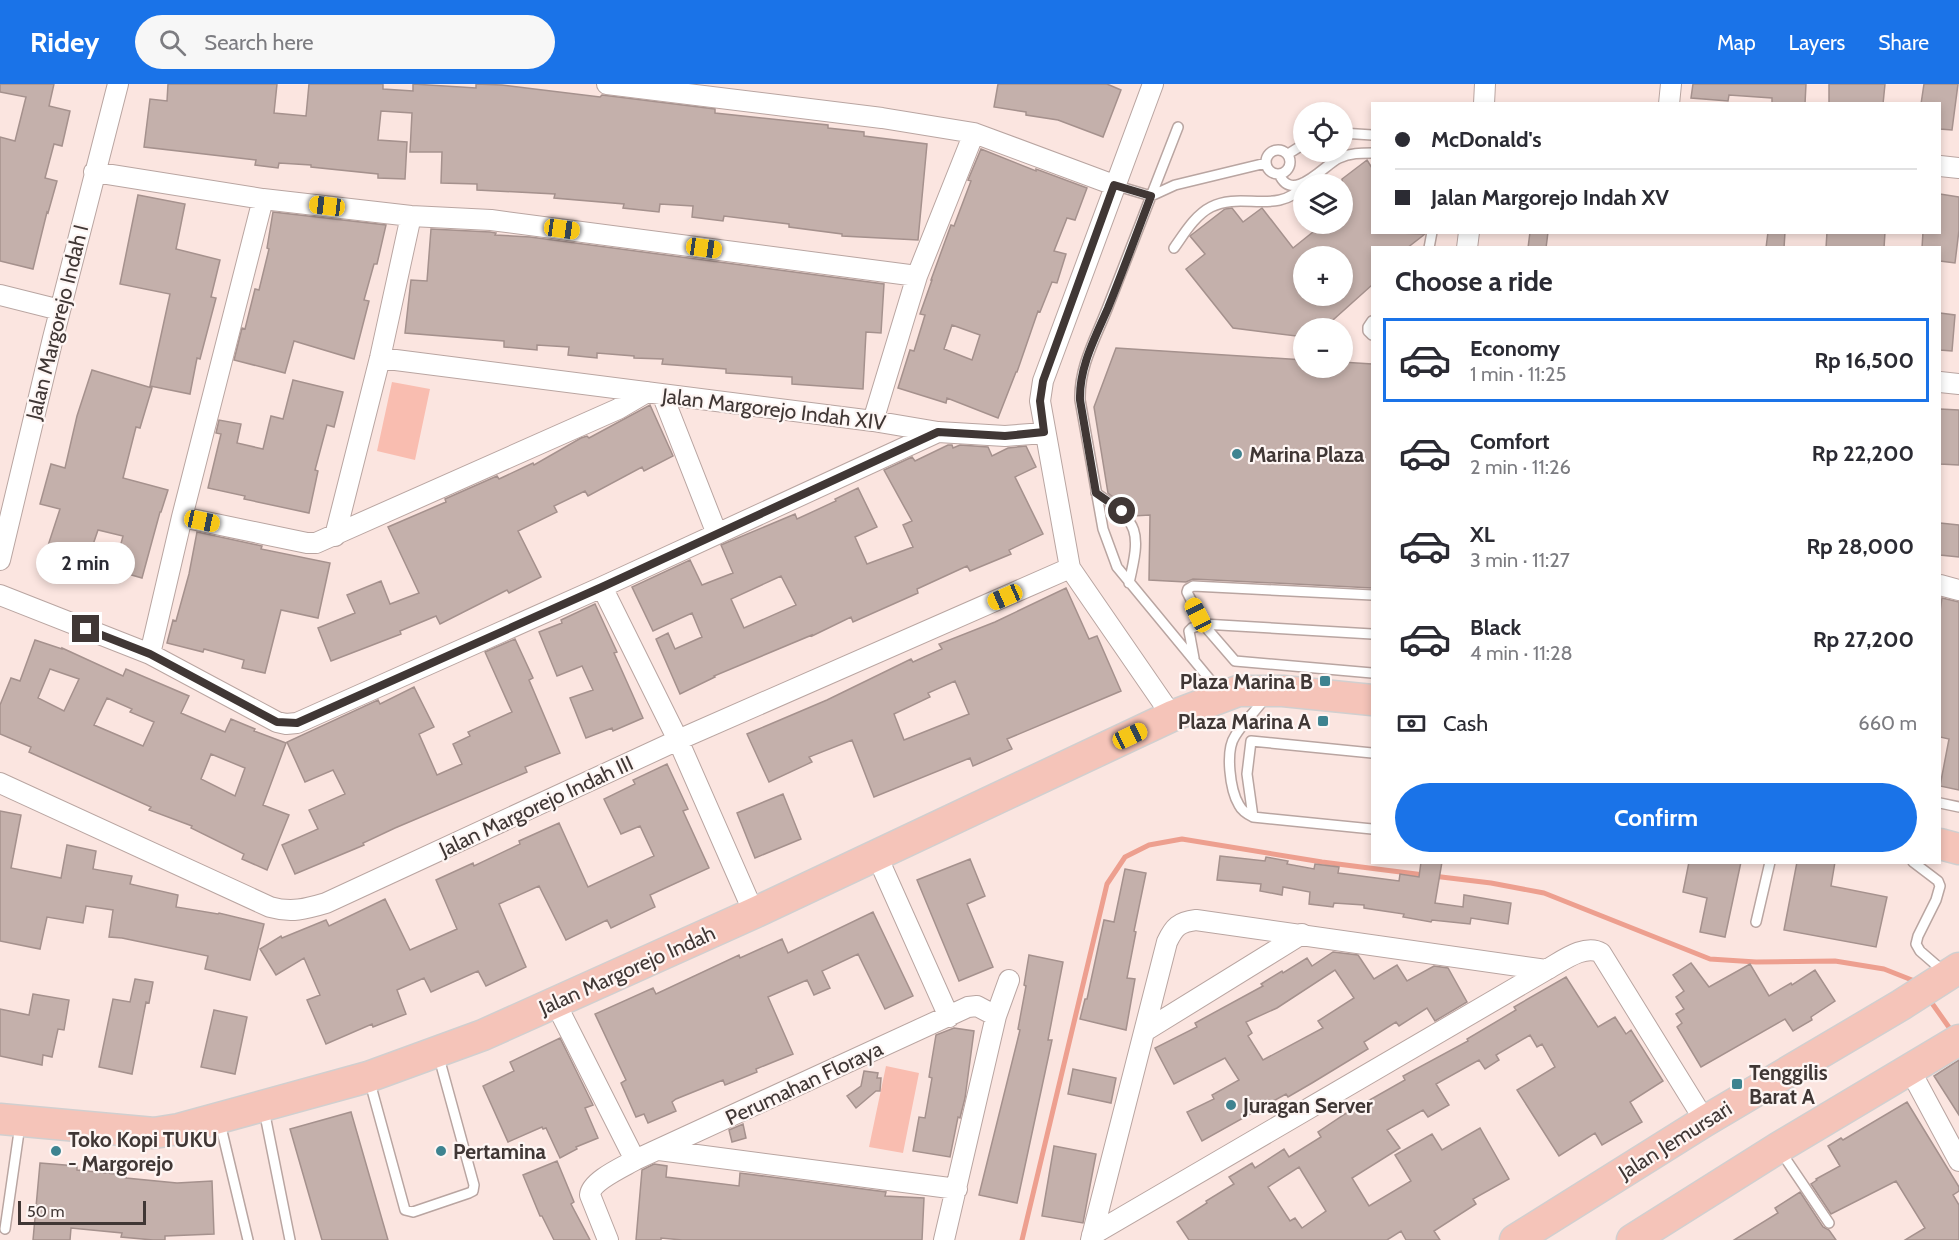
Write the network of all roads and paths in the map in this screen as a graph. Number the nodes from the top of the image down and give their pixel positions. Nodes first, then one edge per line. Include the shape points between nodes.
1 (118, 84) edge
2 (607, 84) edge
3 (1153, 84) edge
4 (1485, 84) edge
5 (1671, 84) edge
6 (1484, 102) edge
7 (1669, 102) edge
8 (1178, 127) dead end
9 (974, 133) junction
10 (1353, 134) edge
11 (1371, 135) edge
12 (1293, 151) edge
13 (1371, 153) edge
14 (1288, 154) junction
15 (1266, 163) junction
16 (1941, 166) edge
17 (1959, 168) edge
18 (94, 172) junction
19 (1282, 172) junction
20 (1318, 174) edge
21 (1293, 184) edge
22 (1120, 187) junction
23 (1147, 195) junction
24 (1293, 195) edge
25 (263, 199) junction
26 (411, 216) junction
27 (1173, 248) dead end
28 (917, 276) junction
29 (0, 295) edge
30 (60, 310) junction
31 (380, 358) junction
32 (1941, 382) edge
33 (1959, 384) edge
34 (654, 393) junction
35 (873, 421) junction
36 (938, 432) junction
37 (1044, 432) junction
38 (1096, 493) junction
39 (182, 517) junction
40 (717, 534) junction
41 (335, 536) junction
42 (0, 560) edge
43 (1070, 568) junction
44 (1130, 583) junction
45 (1941, 585) edge
46 (602, 587) junction
47 (1959, 590) edge
48 (0, 595) edge
49 (1371, 595) edge
50 (1203, 624) junction
51 (1371, 634) edge
52 (150, 654) junction
53 (1195, 661) junction
54 (1371, 673) edge
55 (1224, 697) junction
56 (1371, 700) edge
57 (1262, 702) junction
58 (1371, 713) edge
59 (1172, 716) junction
60 (678, 740) junction
61 (1371, 753) edge
62 (0, 783) edge
63 (1941, 802) edge
64 (1959, 807) edge
65 (1253, 817) junction
66 (1941, 825) edge
67 (1371, 829) edge
68 (1959, 829) edge
69 (1941, 844) edge
70 (1959, 849) edge
71 (877, 856) junction
72 (1770, 864) edge
73 (1916, 864) edge
74 (754, 913) junction
75 (1756, 922) dead end
76 (1302, 934) junction
77 (1546, 970) junction
78 (1948, 976) edge
79 (1009, 980) dead end
80 (555, 1002) junction
81 (996, 1016) junction
82 (949, 1017) junction
83 (1958, 1025) edge
84 (1144, 1031) junction
85 (437, 1052) junction
86 (1913, 1063) junction
87 (368, 1077) junction
88 (263, 1105) junction
89 (218, 1117) junction
90 (10, 1121) edge
91 (1705, 1121) junction
92 (1778, 1148) junction
93 (658, 1150) junction
94 (635, 1160) junction
95 (1959, 1161) edge
96 (957, 1189) junction
97 (1829, 1223) dead end
98 (5, 1228) dead end
99 (1092, 1238) edge
100 (248, 1240) edge
101 (290, 1240) edge
102 (608, 1240) edge
103 (944, 1240) edge
104 (1515, 1240) edge
105 (1632, 1240) edge

1 - 18 street, Jalan Margorejo Indah I
2 - 9 street
3 - 22 street
4 - 6 street
5 - 7 street
8 - 23 lane
9 - 22 street
9 - 28 street
10 - 11 lane
12 - 14 lane
13 - 20 lane via 1352,153 1336,159
14 - 15 lane via 1283,150 1271,152
14 - 19 lane via 1289,166
15 - 19 lane via 1273,173
15 - 23 lane
16 - 17 street
18 - 25 street
18 - 30 street, Jalan Margorejo Indah I
19 - 21 lane via 1281,178
22 - 23 lane
22 - 37 street via 1043,381 1040,401
23 - 38 lane via 1079,385
24 - 27 lane via 1271,202 1212,206 1198,216
25 - 26 street
25 - 39 street
26 - 28 street via 491,220
26 - 31 street
28 - 35 street
29 - 30 street
30 - 42 street, Jalan Margorejo Indah I
31 - 34 street, Jalan Margorejo Indah XIV
31 - 41 street
32 - 33 street
34 - 35 street, Jalan Margorejo Indah XIV
34 - 40 street
34 - 41 street, Jalan Margorejo Indah XIV
35 - 36 street, Jalan Margorejo Indah XIV
36 - 37 street, Jalan Margorejo Indah XIV via 1005,436
36 - 40 street
37 - 43 street
38 - 44 lane via 1111,554
38 - 44 lane via 1122,511 1132,525 1136,556
39 - 41 street, Jalan Margorejo Indah XIV via 307,543
39 - 52 street
40 - 46 street
43 - 59 street
43 - 60 street, Jalan Margorejo Indah III
44 - 53 lane
45 - 47 street
46 - 52 street via 297,723 277,722
46 - 60 street
48 - 52 street
49 - 50 lane via 1193,586 1187,592
50 - 51 lane
50 - 53 lane via 1189,631
50 - 54 lane via 1235,661
53 - 55 lane
55 - 56 main road, Jalan Margorejo Indah via 1238,691 1283,691
55 - 57 main road, Jalan Margorejo Indah via 1238,702
55 - 59 main road, Jalan Margorejo Indah
57 - 58 main road, Jalan Margorejo Indah
57 - 65 lane via 1230,747 1229,762 1238,803
59 - 71 main road, Jalan Margorejo Indah
60 - 62 street, Jalan Margorejo Indah III via 326,903 299,911 270,907
60 - 74 street
61 - 65 lane via 1251,741 1247,774
63 - 64 lane
65 - 67 lane
66 - 68 main road
69 - 70 main road
71 - 74 main road, Jalan Margorejo Indah
71 - 82 street
72 - 75 lane
73 - 78 lane via 1940,886 1916,944
74 - 80 main road, Jalan Margorejo Indah
76 - 77 street
76 - 84 street
76 - 84 street via 1196,920 1176,925 1167,942
77 - 91 street via 1583,951 1593,949 1601,953
77 - 99 street
78 - 91 main road, Jalan Jemursari
79 - 81 street
80 - 85 main road, Jalan Margorejo Indah
80 - 94 street
81 - 82 street, Perumahan Floraya via 972,1006
81 - 96 street
82 - 93 street, Perumahan Floraya
83 - 86 main road
84 - 99 street
85 - 87 main road, Jalan Margorejo Indah
85 - 87 lane via 474,1185 469,1193 413,1212 405,1210
86 - 92 main road
86 - 95 street
87 - 88 main road, Jalan Margorejo Indah
88 - 89 main road, Jalan Margorejo Indah
88 - 101 lane
89 - 90 main road, Jalan Margorejo Indah via 154,1133
89 - 100 lane
90 - 98 lane
91 - 104 main road, Jalan Jemursari
92 - 97 lane
92 - 105 main road
93 - 94 street, Perumahan Floraya
93 - 96 street, Perumahan Floraya
94 - 102 street, Perumahan Floraya via 589,1191
96 - 103 street

